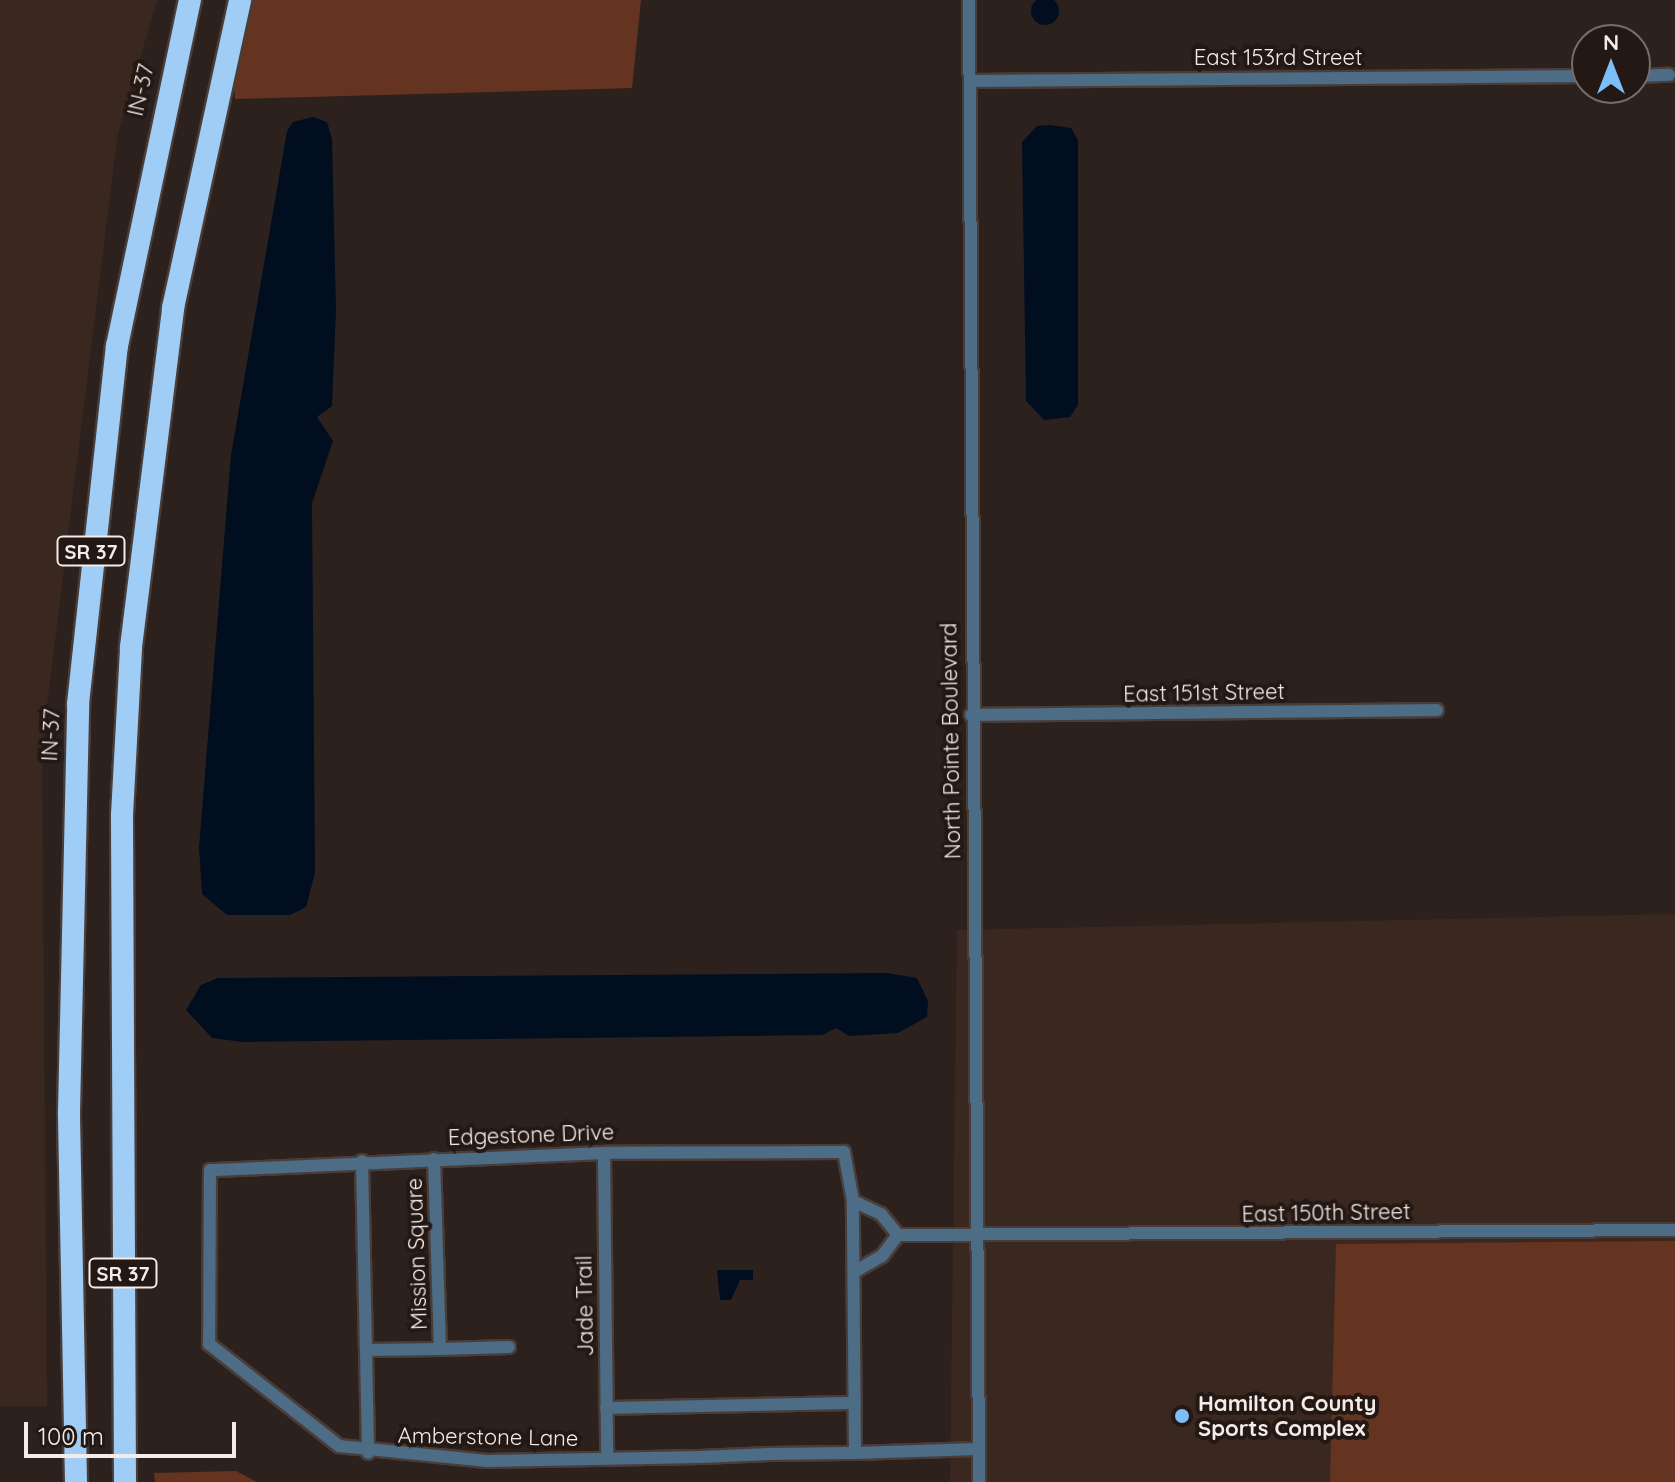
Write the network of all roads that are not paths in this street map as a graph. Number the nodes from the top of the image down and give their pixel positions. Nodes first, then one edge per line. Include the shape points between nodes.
1 (190, 0) edge
2 (240, 0) edge
3 (969, 0) edge
4 (1669, 75) dead end
5 (1571, 76) edge
6 (1651, 76) edge
7 (970, 81) junction
8 (1437, 710) dead end
9 (971, 715) junction
10 (604, 1153) junction
11 (434, 1159) junction
12 (362, 1161) junction
13 (210, 1170) joint
14 (853, 1201) junction
15 (1675, 1230) edge
16 (898, 1235) junction
17 (977, 1236) junction
18 (854, 1272) junction
19 (509, 1347) dead end
20 (440, 1349) junction
21 (366, 1350) junction
22 (855, 1403) junction
23 (606, 1408) junction
24 (978, 1449) junction
25 (368, 1453) junction
26 (855, 1453) junction
27 (607, 1458) junction
28 (76, 1482) edge
29 (125, 1482) edge
30 (979, 1482) edge

1 - 28 highway, IN-37 / SR 37 via 117,346 82,657 69,1111
2 - 29 highway, SR 37 via 171,323 131,647 122,815
3 - 7 street, North Pointe Boulevard
4 - 6 street
5 - 7 street, East 153rd Street
7 - 9 street, North Pointe Boulevard
8 - 9 street, East 151st Street
9 - 17 street, North Pointe Boulevard
10 - 11 street, Edgestone Drive
10 - 14 street, Edgestone Drive via 832,1149 849,1162
10 - 23 street, Jade Trail
11 - 12 street, Edgestone Drive
11 - 20 street, Mission Square
12 - 13 street, Edgestone Drive
12 - 21 street
13 - 25 street, Amberstone Lane via 208,1330 214,1354 329,1440
14 - 16 street via 881,1214
14 - 18 street
15 - 17 street, East 150th Street
16 - 17 street, East 150th Street
16 - 18 street via 882,1256
17 - 24 street, North Pointe Boulevard
18 - 22 street
19 - 20 street, Mission Square
20 - 21 street, Mission Square
21 - 25 street
22 - 23 street, Amberstone Lane
22 - 26 street
23 - 27 street, Jade Trail
24 - 26 street, Amberstone Lane
24 - 30 street, North Pointe Boulevard
25 - 27 street, Amberstone Lane
26 - 27 street, Amberstone Lane

